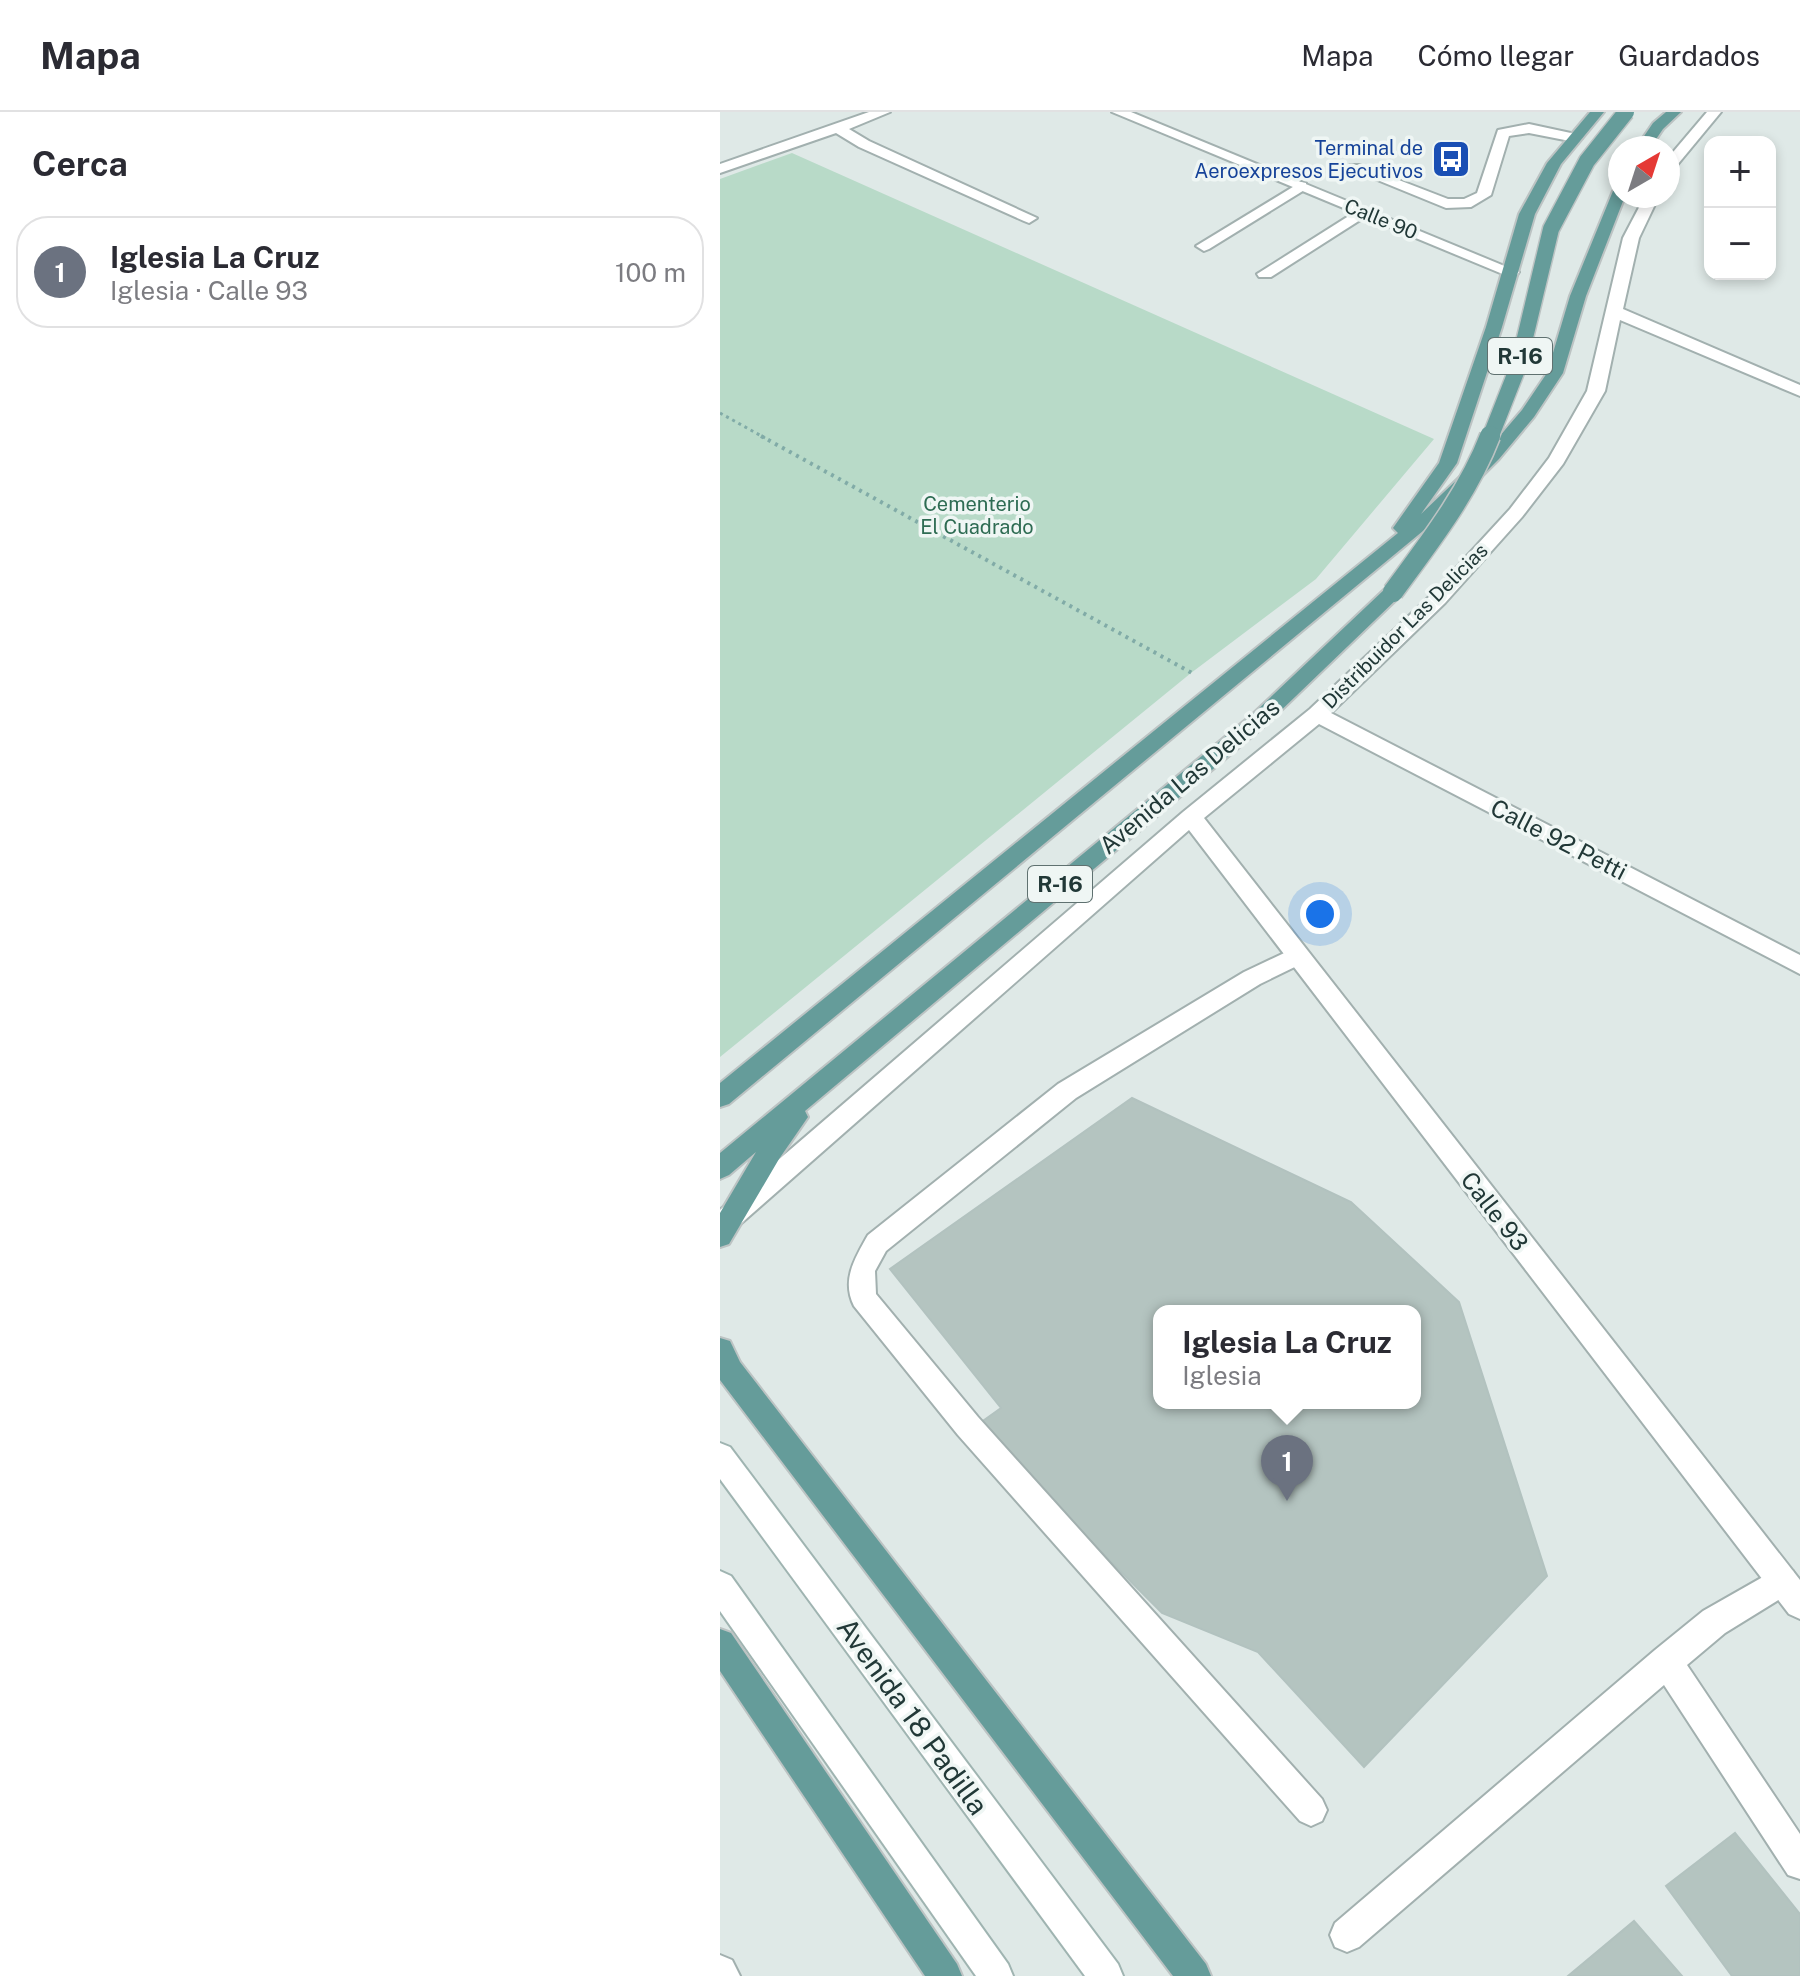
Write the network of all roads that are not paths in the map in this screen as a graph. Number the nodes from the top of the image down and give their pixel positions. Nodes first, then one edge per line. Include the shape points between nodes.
1 (883, 112) edge
2 (1119, 112) edge
3 (1597, 112) edge
4 (1626, 112) edge
5 (1674, 112) edge
6 (1714, 112) edge
7 (852, 116) edge
8 (838, 128) junction
9 (1651, 136) edge
10 (1575, 138) junction
11 (1680, 153) edge
12 (1355, 168) dead end
13 (720, 169) edge
14 (1301, 186) junction
15 (1612, 208) edge
16 (1646, 208) edge
17 (1363, 212) junction
18 (1029, 218) dead end
19 (1204, 246) dead end
20 (1511, 272) junction
21 (1265, 274) dead end
22 (1614, 311) junction
23 (1800, 391) edge
24 (1385, 553) junction
25 (1317, 714) junction
26 (1191, 817) junction
27 (1297, 956) junction
28 (1800, 965) edge
29 (819, 1088) junction
30 (720, 1097) edge
31 (720, 1168) edge
32 (722, 1226) edge
33 (720, 1350) edge
34 (720, 1456) edge
35 (720, 1586) edge
36 (1791, 1593) edge
37 (720, 1644) edge
38 (1666, 1661) junction
39 (1311, 1810) dead end
40 (1800, 1863) edge
41 (1347, 1935) dead end
42 (993, 1971) edge
43 (945, 1976) edge
44 (1106, 1976) edge
45 (1194, 1976) edge

1 - 7 street
2 - 14 street, Calle 90
3 - 10 main road, R-16
4 - 29 main road, Avenida Las Delicias / R-16, bridge via 1587,161 1551,229 1518,367 1482,457 1393,592 1261,718
5 - 9 main road
6 - 11 street
7 - 8 street
8 - 13 street
8 - 18 street
10 - 12 street via 1511,128 1503,133 1484,195 1466,204 1446,203
10 - 20 main road, R-16 via 1554,163 1527,214
14 - 17 street, Calle 90
14 - 19 street
15 - 24 main road, R-16 via 1555,373 1493,455
16 - 22 street, Distribuidor Las Delicias / R-16 via 1631,238
17 - 20 street, Calle 90
17 - 21 street
20 - 24 main road, R-16 via 1448,463
22 - 23 street
22 - 25 street, Distribuidor Las Delicias / R-16 via 1596,391 1557,460 1438,599
24 - 30 main road, Avenida Las Delicias / R-16
25 - 26 street, Avenida Las Delicias / R-16
25 - 28 street, Calle 92 Petti
26 - 27 street, Calle 93
26 - 32 street, Avenida Las Delicias / R-16
27 - 36 street, Calle 93
27 - 39 street via 1067,1091 877,1243 862,1270 863,1298 968,1426
29 - 31 main road, Avenida Las Delicias / R-16
29 - 32 main road
33 - 45 main road via 730,1371
34 - 44 street, Avenida 18 Padilla
35 - 42 street
36 - 38 street via 1714,1622
37 - 43 main road
38 - 40 street
38 - 41 street

